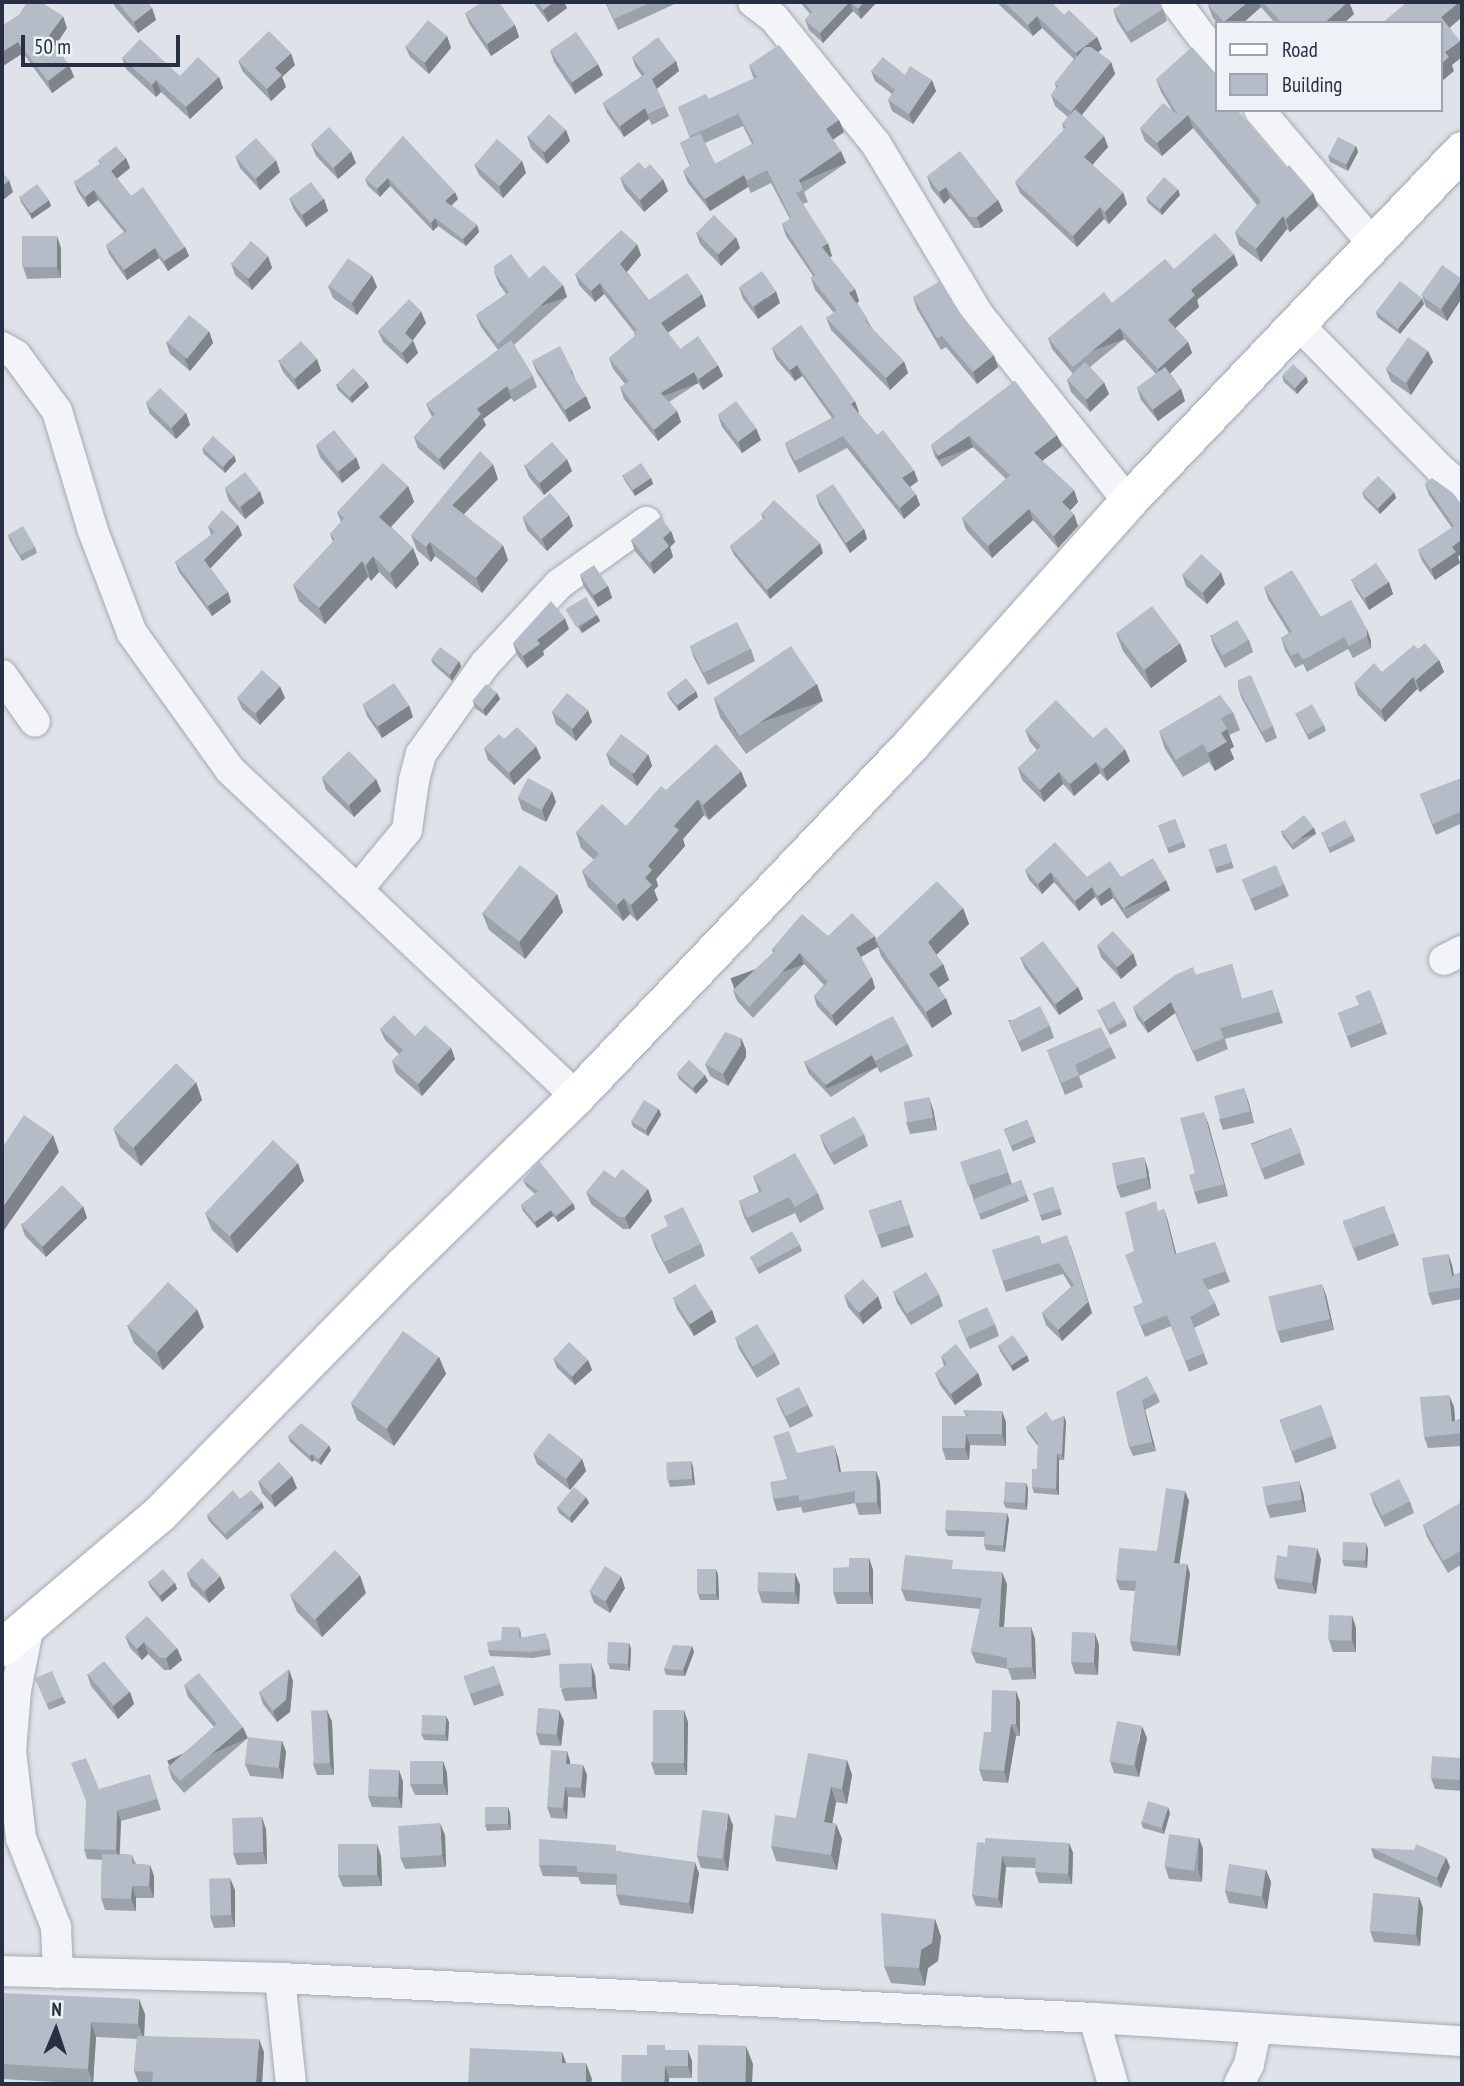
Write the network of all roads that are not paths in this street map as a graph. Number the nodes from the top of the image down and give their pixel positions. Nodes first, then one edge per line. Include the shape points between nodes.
1 (753, 2) edge
2 (1176, 2) edge
3 (1216, 56) edge
4 (1261, 112) edge
5 (1462, 150) edge
6 (1374, 245) junction
7 (1296, 322) junction
8 (2, 347) edge
9 (1462, 486) edge
10 (1128, 500) junction
11 (646, 522) dead end
12 (2, 675) edge
13 (35, 722) dead end
14 (359, 888) junction
15 (576, 1096) junction
16 (15, 1636) edge
17 (2, 1971) edge
18 (58, 1973) junction
19 (281, 1978) junction
20 (1094, 2018) junction
21 (1256, 2030) junction
22 (1462, 2041) edge
23 (291, 2084) edge
24 (1113, 2084) edge
25 (1240, 2084) edge

1 - 10 street via 774,18 876,144 978,314
2 - 3 street
4 - 6 street
5 - 6 main road
6 - 7 main road
7 - 9 street
7 - 10 main road
8 - 14 street via 16,355 57,411 93,531 132,633 230,770
10 - 15 main road via 911,744
11 - 14 street via 559,584 485,664 421,754 407,830
12 - 13 street
14 - 15 street
15 - 16 main road via 159,1514
16 - 18 street via 11,1751 21,1838 56,1927
17 - 18 street
18 - 19 street
19 - 20 street
19 - 23 street
20 - 21 street
20 - 24 street
21 - 22 street
21 - 25 street

